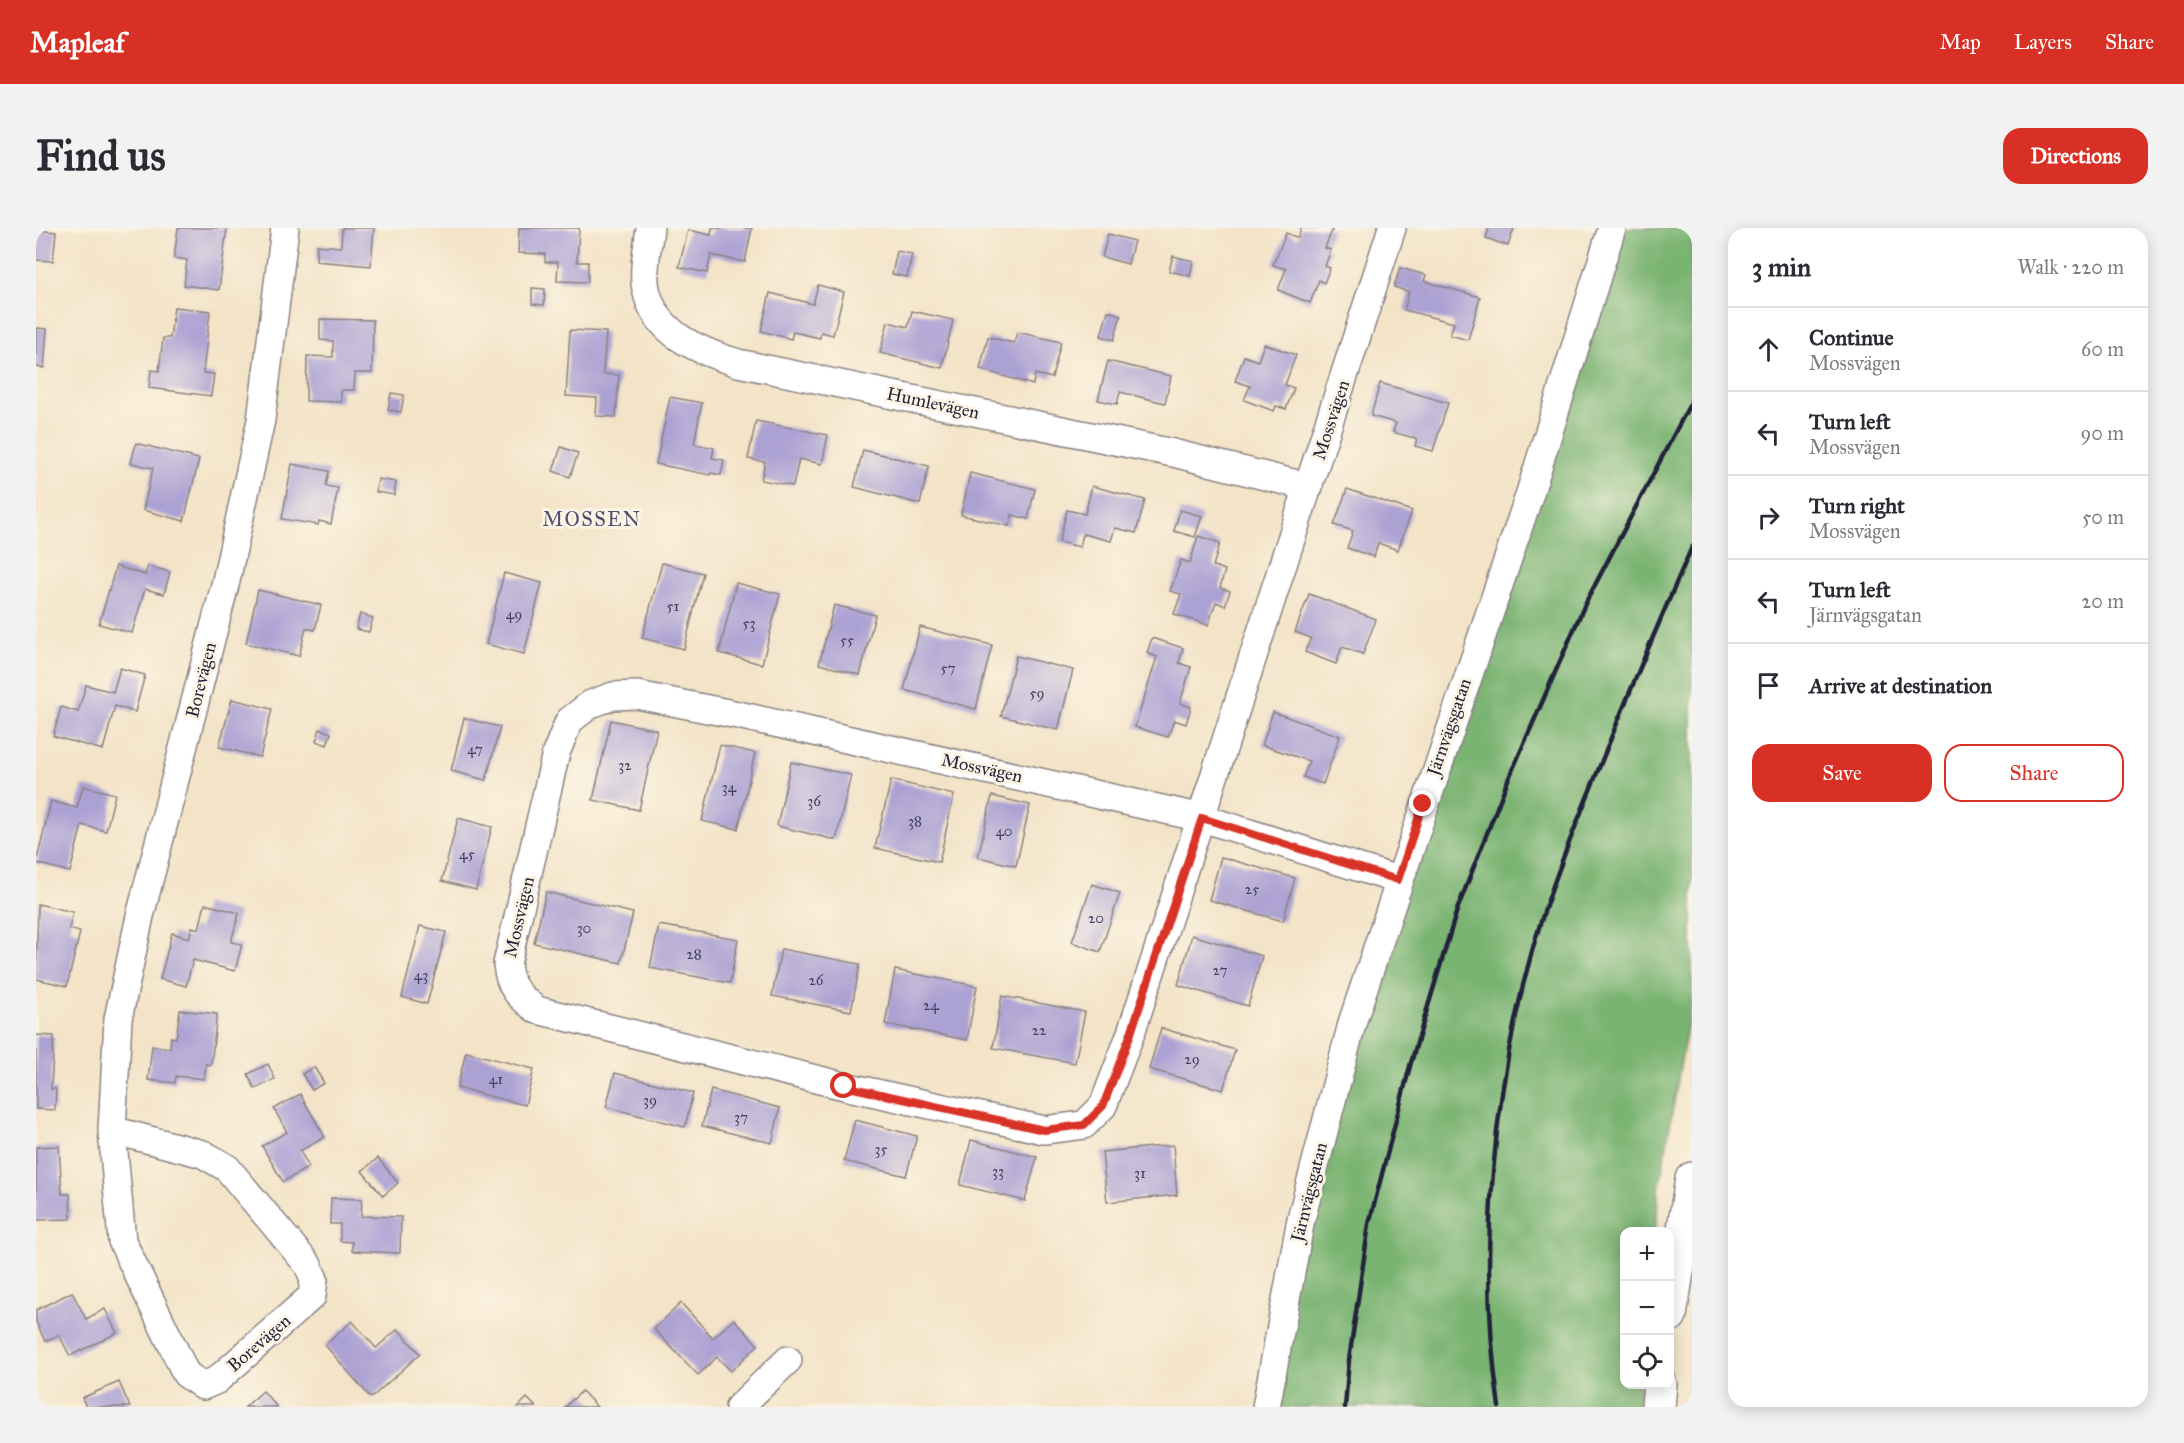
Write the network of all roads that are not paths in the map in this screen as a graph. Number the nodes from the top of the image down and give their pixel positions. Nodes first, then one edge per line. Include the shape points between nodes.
1 (285, 228) edge
2 (650, 228) edge
3 (1392, 228) edge
4 (1612, 228) edge
5 (1309, 487) junction
6 (1202, 818) junction
7 (1398, 880) junction
8 (112, 1130) junction
9 (1692, 1179) edge
10 (1674, 1290) edge
11 (788, 1359) dead end
12 (1660, 1389) edge
13 (739, 1407) edge
14 (1266, 1407) edge
15 (1658, 1407) edge

1 - 8 street, Borevägen via 261,420 226,581 140,916 118,1019
2 - 5 street, Humlevägen via 645,287 654,313 675,335 699,351 750,366 1173,453
3 - 5 street, Mossvägen
4 - 7 street, Järnvägsgatan via 1529,496
5 - 6 street, Mossvägen
6 - 6 street, Mossvägen via 738,715 637,695 613,696 591,704 569,721 556,753 507,964 509,981 519,997 537,1010 844,1086 1044,1130 1084,1125 1103,1106
6 - 7 street, Mossvägen
7 - 14 street, Järnvägsgatan via 1353,1020 1300,1219
8 - 8 street, Borevägen via 122,1241 186,1374 202,1386 217,1380 312,1296 314,1280 308,1265 227,1168 203,1154
9 - 10 main road
11 - 13 street
12 - 15 main road

